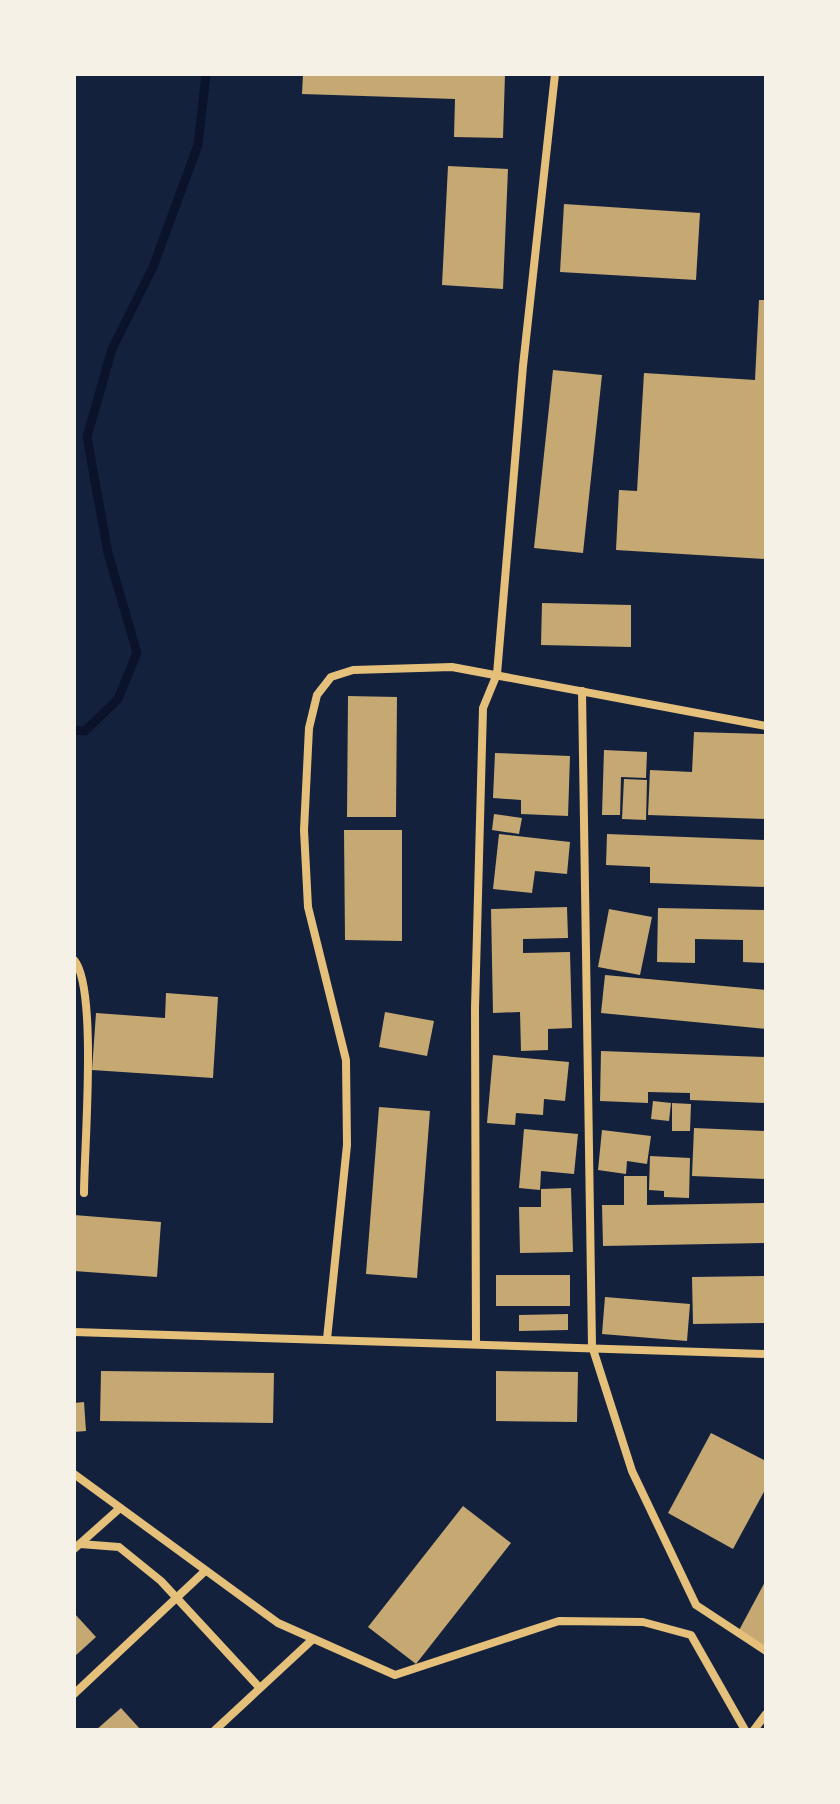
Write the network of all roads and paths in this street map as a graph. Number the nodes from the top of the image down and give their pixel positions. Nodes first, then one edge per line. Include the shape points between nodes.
1 (555, 74) edge
2 (497, 674) junction
3 (582, 691) junction
4 (766, 726) edge
5 (74, 960) edge
6 (84, 1193) dead end
7 (74, 1332) edge
8 (327, 1339) junction
9 (476, 1343) junction
10 (592, 1346) junction
11 (766, 1354) edge
12 (74, 1474) edge
13 (120, 1508) junction
14 (77, 1546) edge
15 (204, 1572) junction
16 (176, 1596) junction
17 (313, 1639) junction
18 (766, 1651) edge
19 (259, 1687) junction
20 (74, 1694) edge
21 (766, 1714) edge
22 (215, 1730) edge
23 (745, 1730) edge
24 (754, 1730) edge

1 - 2 street
2 - 3 street
2 - 8 street via 452,667 353,670 331,677 317,695 309,728 304,830 308,907 346,1060 347,1145
2 - 9 street via 483,708 475,1008
3 - 4 street
3 - 10 street
5 - 6 street via 87,1005
7 - 8 street
8 - 9 street
9 - 10 street
10 - 11 street
10 - 18 street via 632,1471 696,1605
12 - 13 street
13 - 14 street
13 - 15 street
14 - 16 street via 119,1547
15 - 16 street
15 - 17 street via 278,1623
16 - 19 street
16 - 20 street
17 - 19 street
17 - 23 street via 395,1675 559,1621 643,1622 691,1635
19 - 22 street
21 - 24 street

